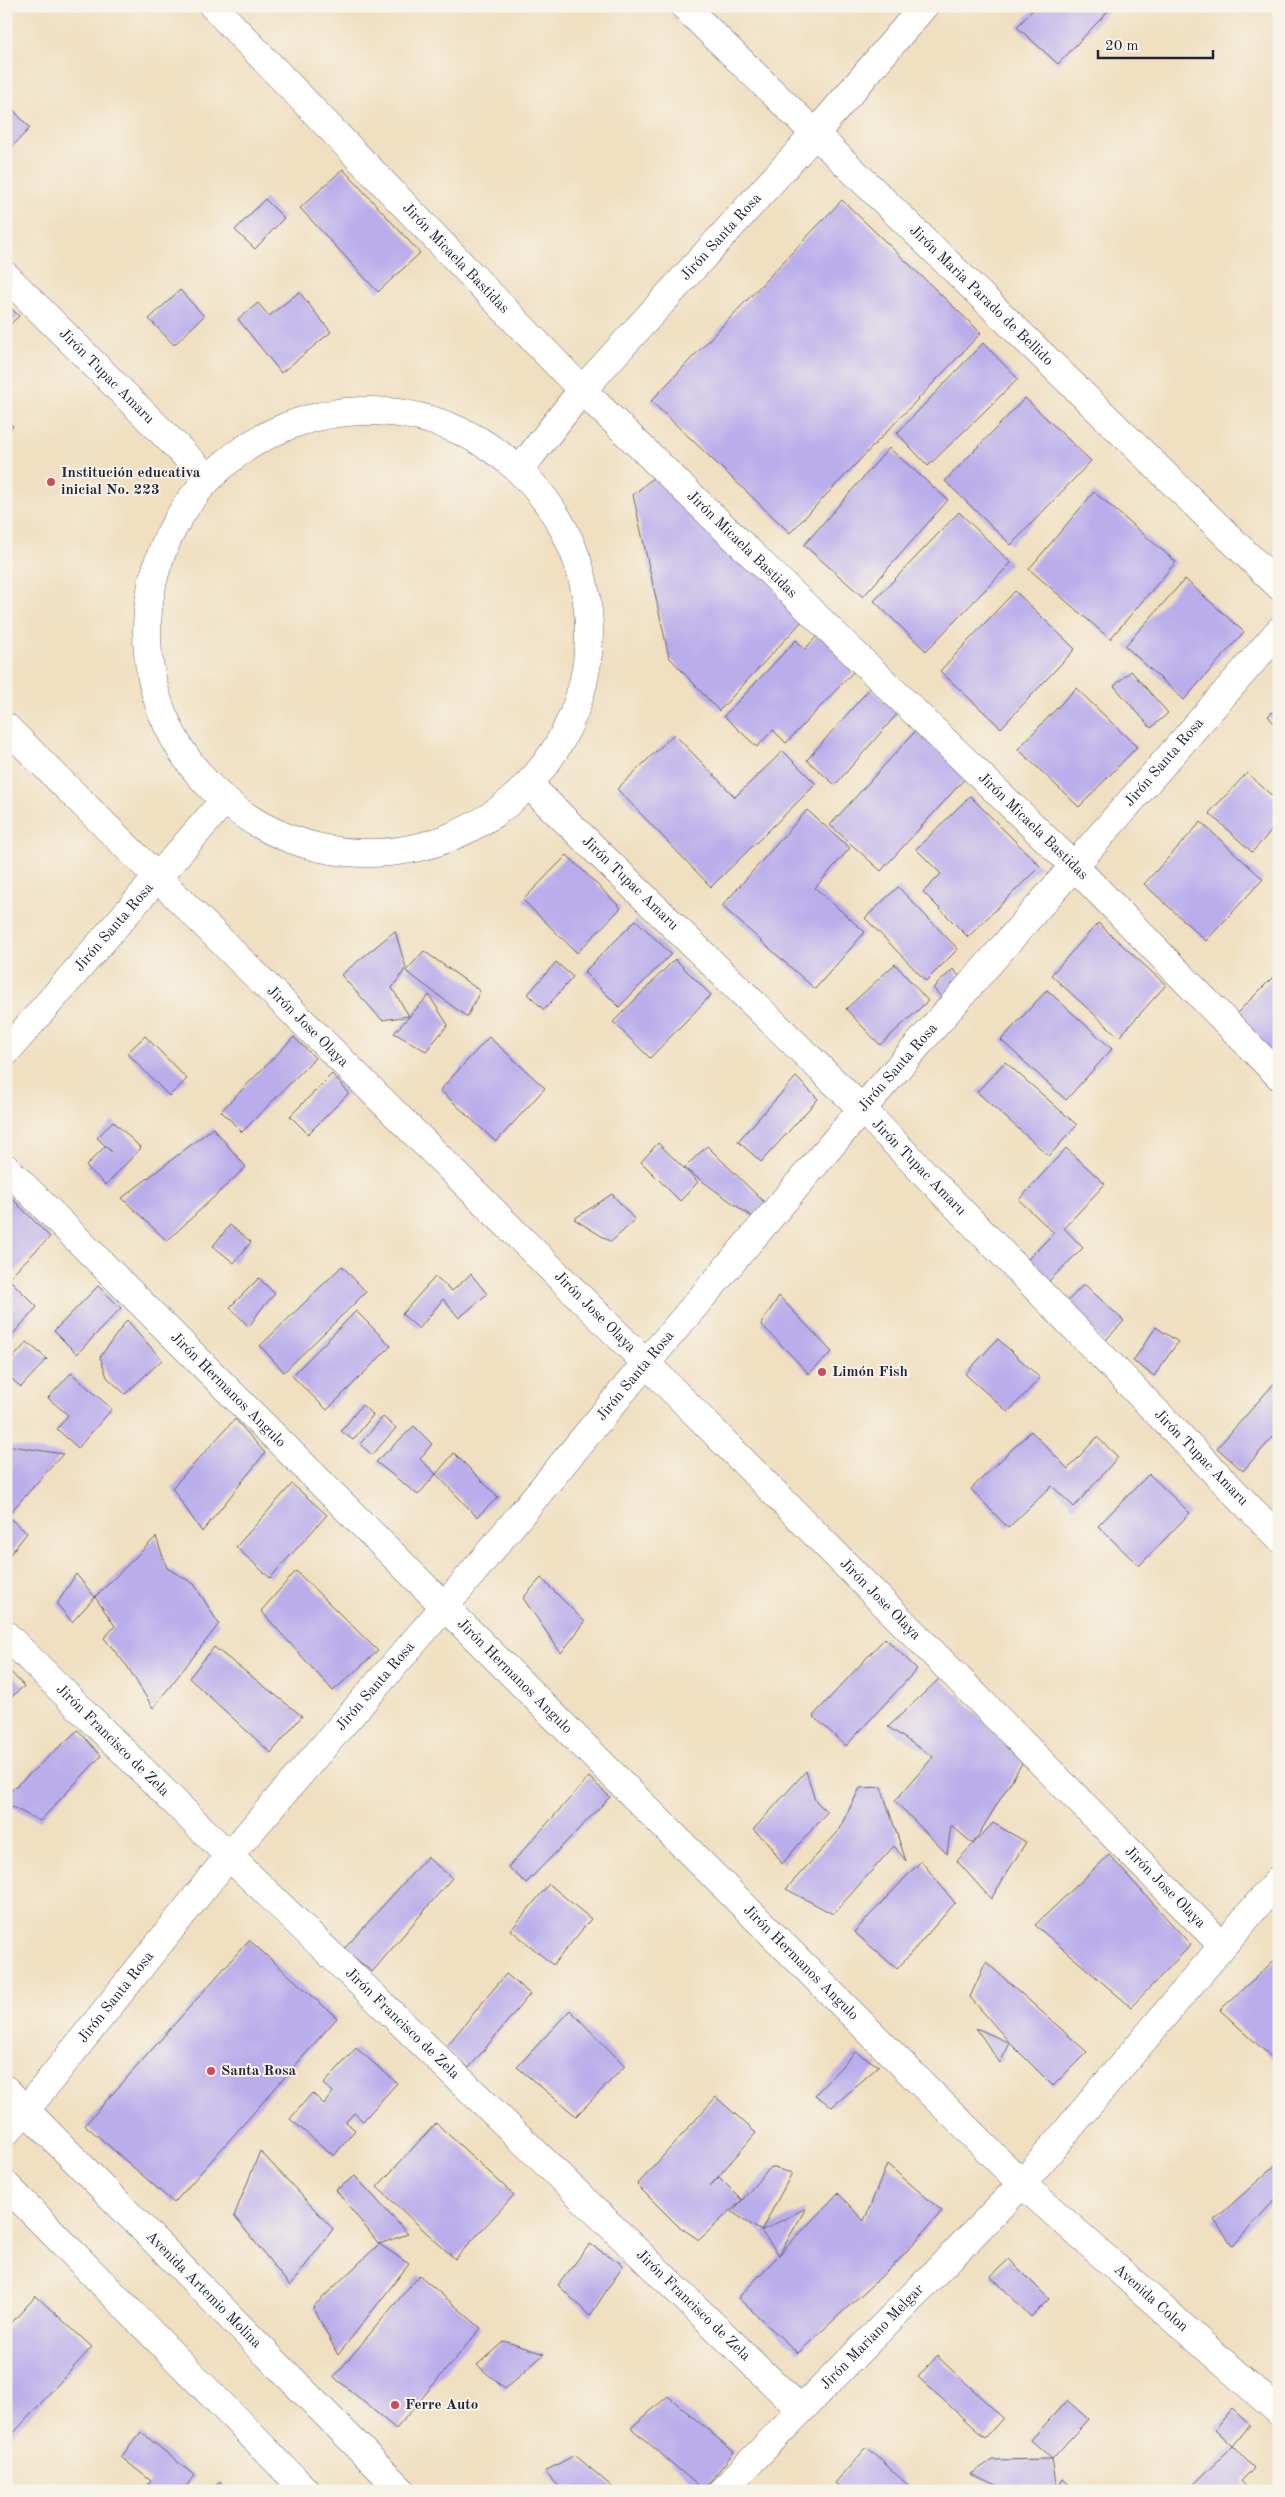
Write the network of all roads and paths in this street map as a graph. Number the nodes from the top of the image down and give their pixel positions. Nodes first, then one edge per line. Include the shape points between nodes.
1 (213, 6) edge
2 (684, 6) edge
3 (924, 6) edge
4 (814, 135) junction
5 (6, 276) edge
6 (582, 390) junction
7 (521, 468) junction
8 (207, 477) junction
9 (1279, 586) edge
10 (1279, 631) edge
11 (6, 727) edge
12 (529, 785) junction
13 (222, 803) junction
14 (1074, 866) junction
15 (157, 877) junction
16 (6, 1052) edge
17 (1279, 1076) edge
18 (862, 1109) junction
19 (6, 1168) edge
20 (646, 1363) junction
21 (1279, 1538) edge
22 (444, 1606) junction
23 (6, 1635) edge
24 (230, 1856) junction
25 (1279, 1879) edge
26 (1222, 1945) junction
27 (6, 2090) edge
28 (26, 2110) junction
29 (6, 2132) edge
30 (1022, 2184) junction
31 (6, 2185) edge
32 (801, 2410) junction
33 (1279, 2412) edge
34 (306, 2491) edge
35 (402, 2491) edge
36 (722, 2491) edge

1 - 6 street, Jirón Micaela Bastidas
2 - 4 street, Jirón Maria Parado de Bellido
3 - 4 street, Jirón Santa Rosa
4 - 6 street, Jirón Santa Rosa
4 - 9 street, Jirón Maria Parado de Bellido
5 - 8 street, Jirón Tupac Amaru
6 - 7 street, Jirón Santa Rosa
6 - 14 street, Jirón Micaela Bastidas
7 - 8 street via 448,422 363,408 278,427
7 - 12 street via 571,539 591,625 576,711
8 - 13 street via 159,554 145,644 167,731
10 - 14 street, Jirón Santa Rosa
11 - 15 street, Jirón Jose Olaya
12 - 13 street via 461,835 379,856 296,844
12 - 18 street, Jirón Tupac Amaru
13 - 15 street, Jirón Santa Rosa
14 - 17 street, Jirón Micaela Bastidas
14 - 18 street, Jirón Santa Rosa
15 - 16 street, Jirón Santa Rosa
15 - 20 street, Jirón Jose Olaya
18 - 20 street, Jirón Santa Rosa
18 - 21 street, Jirón Tupac Amaru
19 - 22 street, Jirón Hermanos Angulo
20 - 22 street, Jirón Santa Rosa
20 - 26 street, Jirón Jose Olaya
22 - 24 street, Jirón Santa Rosa
22 - 30 street, Jirón Hermanos Angulo
23 - 24 street, Jirón Francisco de Zela
24 - 28 street, Jirón Santa Rosa
24 - 32 street, Jirón Francisco de Zela
25 - 26 street, Jirón Mariano Melgar
26 - 30 street, Jirón Mariano Melgar
27 - 28 street, Avenida Artemio Molina
28 - 29 street, Jirón Santa Rosa
28 - 35 street, Avenida Artemio Molina
30 - 32 street, Jirón Mariano Melgar
30 - 33 street, Avenida Colon
31 - 34 street
32 - 36 street, Jirón Mariano Melgar

